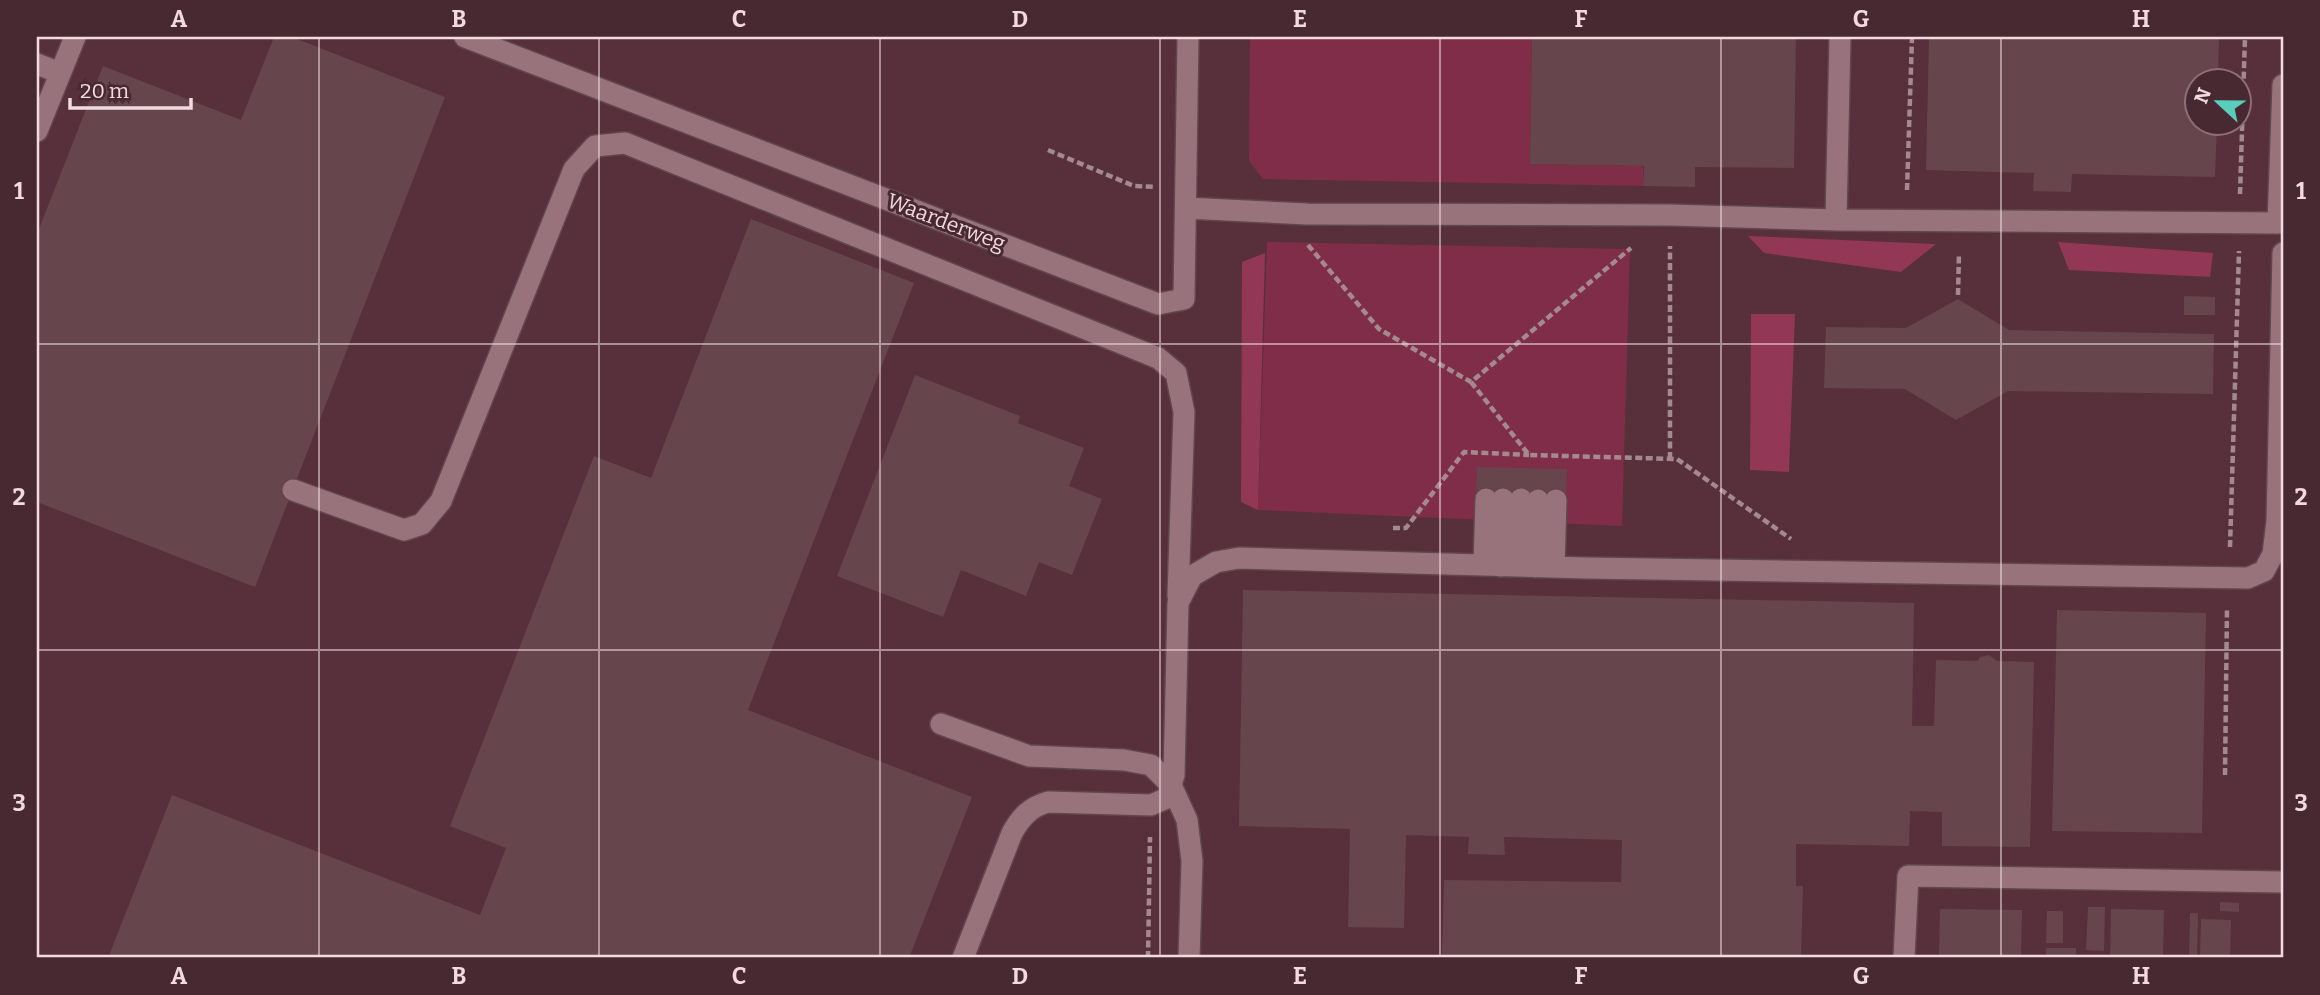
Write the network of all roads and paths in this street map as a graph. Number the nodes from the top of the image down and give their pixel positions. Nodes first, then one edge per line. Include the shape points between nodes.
1 (75, 37) edge
2 (465, 37) edge
3 (1188, 37) edge
4 (1840, 37) edge
5 (1912, 37) edge
6 (2245, 37) edge
7 (37, 64) edge
8 (60, 73) junction
9 (2283, 85) edge
10 (37, 131) edge
11 (1907, 198) dead end
12 (1186, 208) junction
13 (1307, 214) junction
14 (1670, 215) junction
15 (1836, 220) junction
16 (2240, 223) junction
17 (2283, 253) edge
18 (1471, 382) junction
19 (1530, 455) junction
20 (1670, 459) junction
21 (293, 490) dead end
22 (1521, 499) junction
23 (1380, 528) dead end
24 (1792, 540) dead end
25 (1519, 566) junction
26 (2227, 578) junction
27 (1178, 603) junction
28 (941, 724) dead end
29 (2225, 775) dead end
30 (1171, 785) junction
31 (2283, 882) edge
32 (963, 958) edge
33 (1189, 958) edge
34 (1904, 958) edge

1 - 8 lane
2 - 12 lane, Waarderweg via 1158,304 1184,299
3 - 12 lane, Waarderweg
4 - 15 lane
5 - 11 path
6 - 16 path
7 - 8 lane
8 - 10 lane
9 - 16 lane via 2278,223
12 - 13 lane
13 - 14 lane
13 - 18 path via 1308,247 1379,329
14 - 15 lane
14 - 18 path
14 - 20 path
15 - 16 lane
16 - 26 path
17 - 26 lane via 2273,554 2264,571 2248,579
18 - 19 path
19 - 20 path
19 - 23 path via 1464,452 1406,528
20 - 24 path via 1677,459
21 - 27 lane via 404,530 422,524 441,501 574,169 595,146 625,143 1157,358 1176,373 1184,412
22 - 25 lane
22 - 25 lane
22 - 25 lane
25 - 26 lane
25 - 27 lane via 1239,558 1216,562 1192,576
26 - 29 path
27 - 30 lane
28 - 30 lane via 1029,756 1151,765
30 - 32 lane via 1167,797 1151,805 1048,802 1021,817
30 - 33 lane via 1187,820 1192,861
31 - 34 lane via 1908,876

